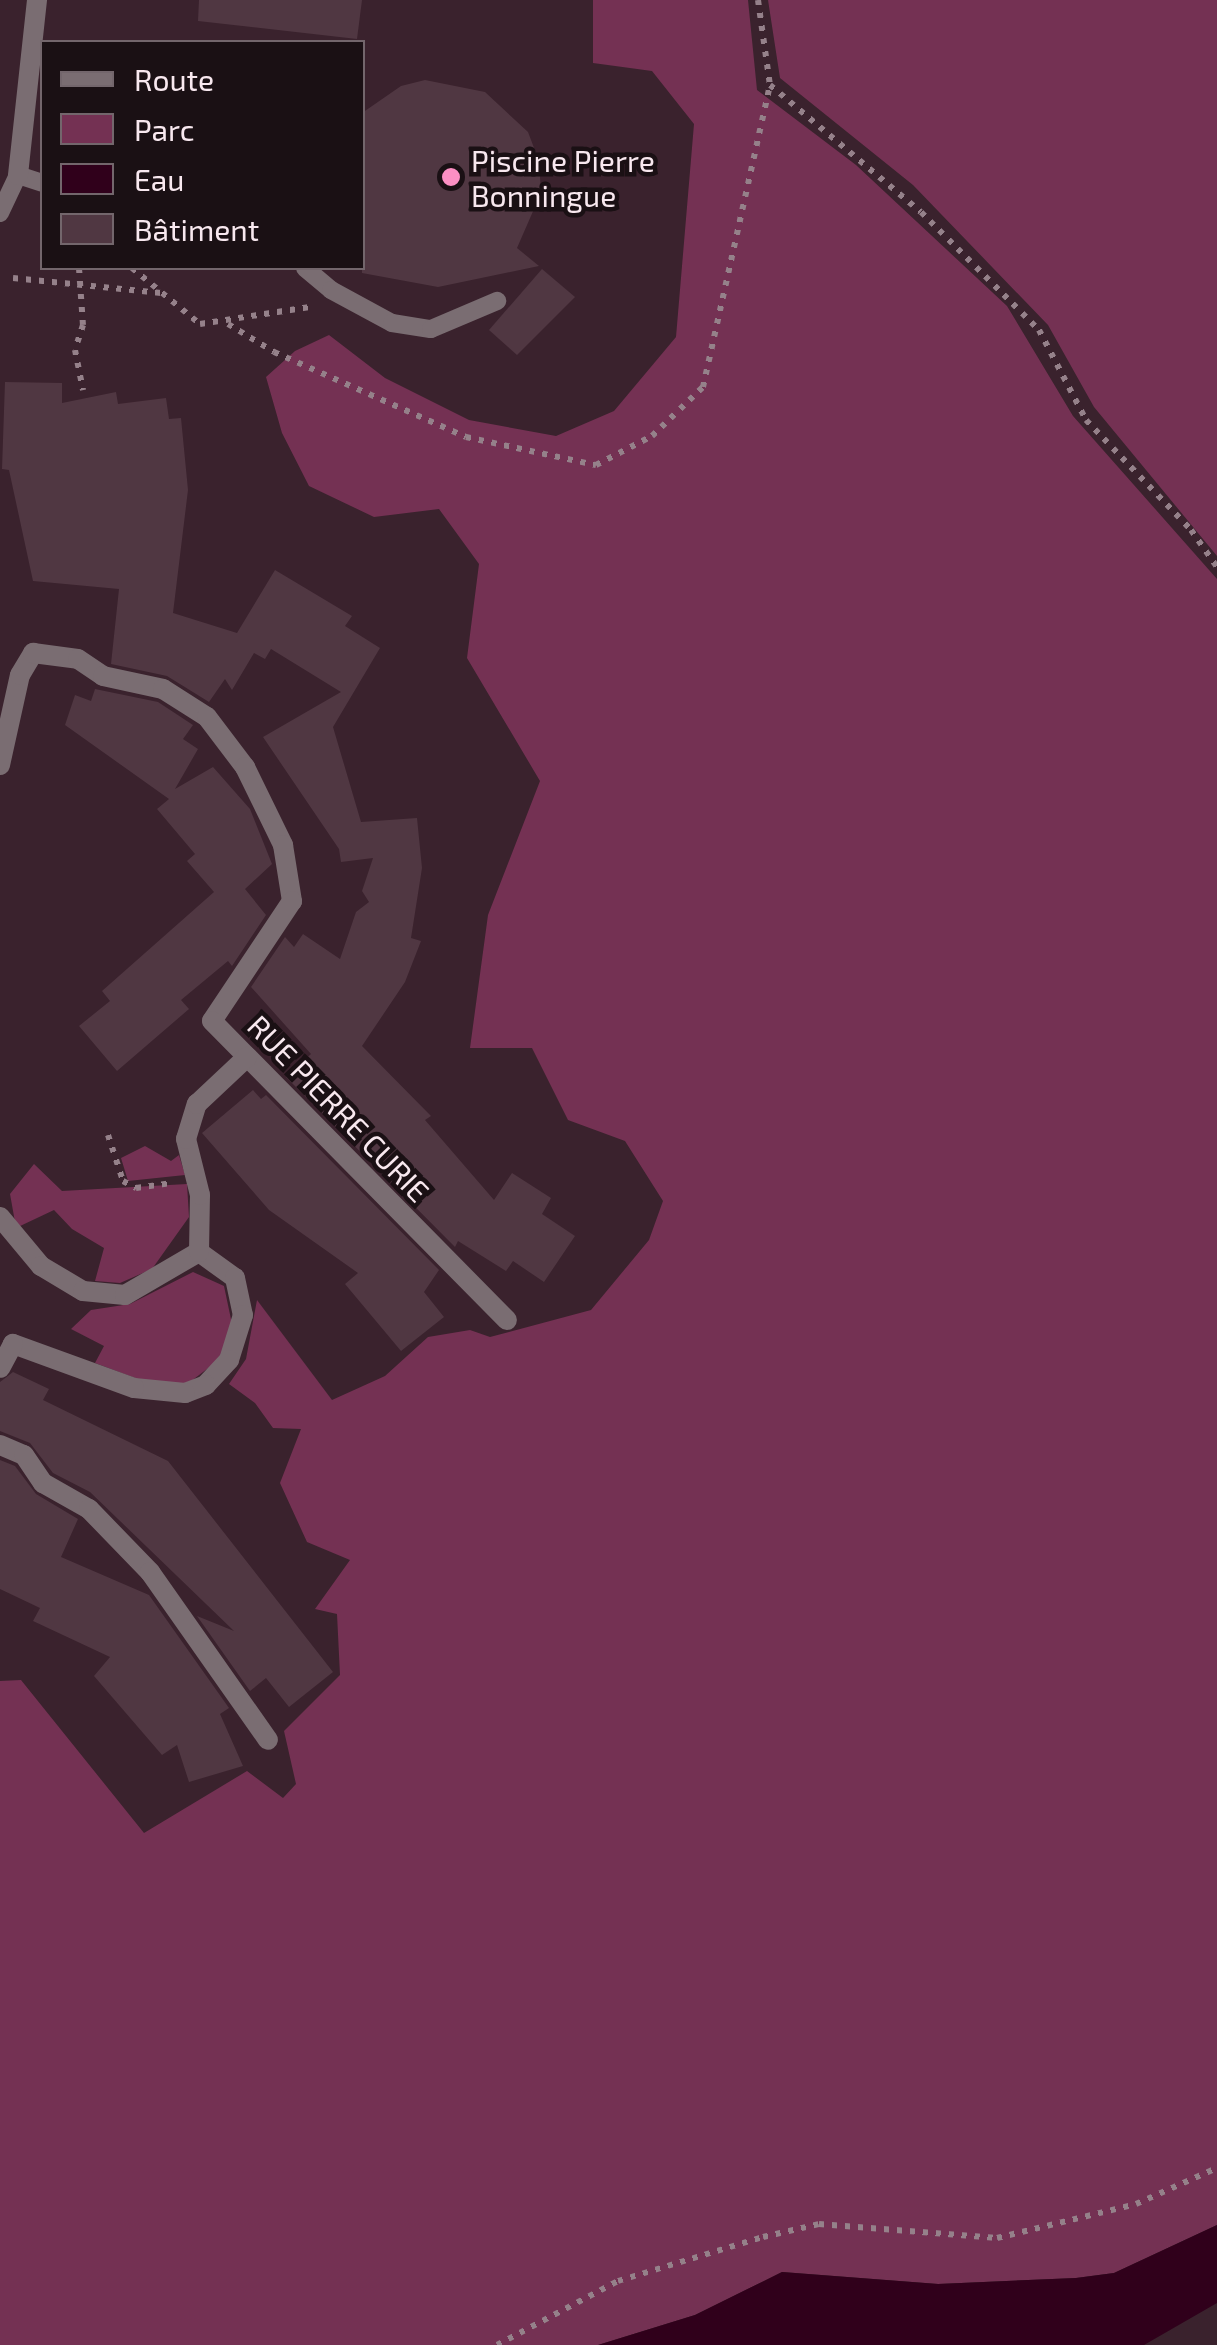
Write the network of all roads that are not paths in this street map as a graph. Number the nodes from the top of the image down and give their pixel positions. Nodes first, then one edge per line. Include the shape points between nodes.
1 (37, 0) edge
2 (18, 174) junction
3 (40, 181) edge
4 (0, 213) edge
5 (307, 270) edge
6 (496, 301) dead end
7 (0, 765) edge
8 (248, 1057) junction
9 (0, 1217) edge
10 (200, 1252) junction
11 (507, 1320) dead end
12 (0, 1368) edge
13 (0, 1445) edge
14 (268, 1740) dead end

1 - 2 street
2 - 3 lane
2 - 4 lane
5 - 6 lane via 392,323 431,330
7 - 8 street, RUE PIERRE CURIE via 20,675 34,653 78,659 103,676 163,689 207,717 245,767 283,845 292,902 212,1021
8 - 10 street via 197,1104 186,1139 200,1195
8 - 11 street, RUE PIERRE CURIE
9 - 10 street via 41,1266 82,1291 125,1295
10 - 12 street via 234,1278 243,1315 240,1341 206,1385 160,1394 14,1344
13 - 14 street via 24,1455 42,1483 89,1509 150,1572

